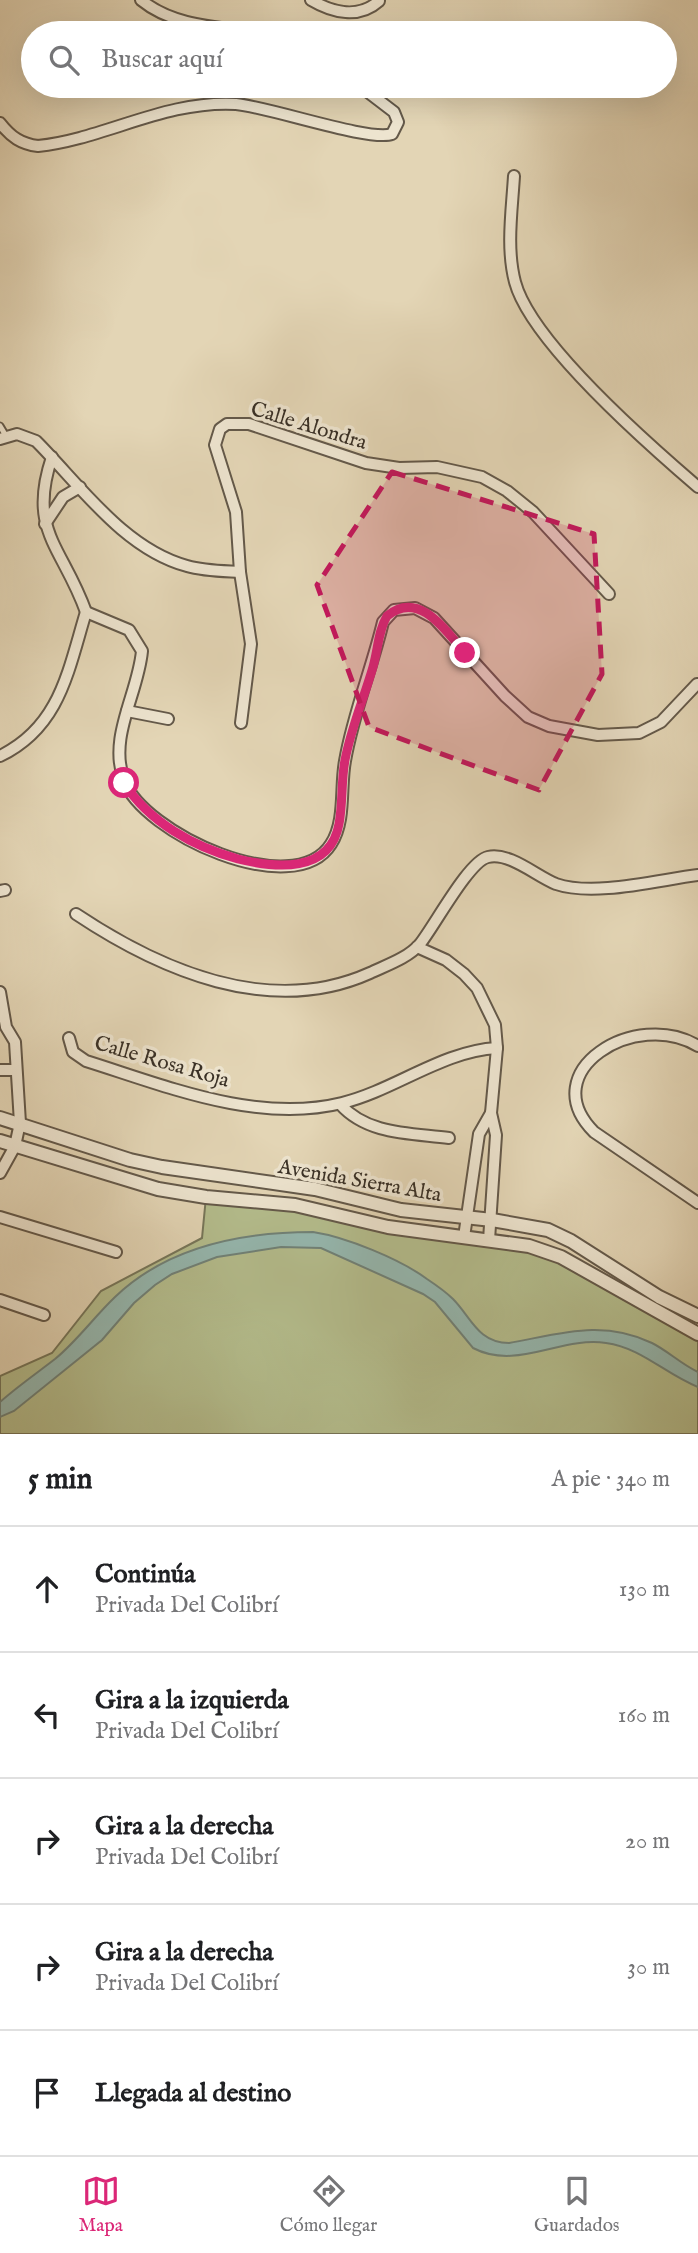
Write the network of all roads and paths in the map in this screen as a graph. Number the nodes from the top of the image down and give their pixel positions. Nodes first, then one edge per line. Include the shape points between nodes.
1 (141, 0) edge
2 (311, 0) edge
3 (377, 0) edge
4 (386, 0) edge
5 (185, 21) edge
6 (376, 98) edge
7 (0, 123) edge
8 (514, 176) dead end
9 (2, 434) edge
10 (52, 457) junction
11 (80, 487) junction
12 (698, 487) edge
13 (45, 524) junction
14 (240, 572) junction
15 (609, 594) dead end
16 (86, 612) junction
17 (697, 684) edge
18 (127, 711) junction
19 (168, 719) dead end
20 (241, 723) dead end
21 (0, 756) edge
22 (698, 875) edge
23 (76, 914) dead end
24 (417, 947) junction
25 (0, 992) edge
26 (6, 1027) junction
27 (69, 1038) dead end
28 (0, 1039) edge
29 (698, 1046) edge
30 (497, 1048) junction
31 (0, 1070) edge
32 (16, 1070) junction
33 (340, 1104) junction
34 (491, 1114) junction
35 (0, 1118) edge
36 (20, 1124) junction
37 (449, 1139) dead end
38 (0, 1141) edge
39 (15, 1146) junction
40 (476, 1162) junction
41 (493, 1164) junction
42 (0, 1173) edge
43 (252, 1181) junction
44 (250, 1199) junction
45 (698, 1203) edge
46 (0, 1217) edge
47 (467, 1218) junction
48 (492, 1220) junction
49 (464, 1237) junction
50 (489, 1240) junction
51 (116, 1252) dead end
52 (0, 1300) edge
53 (44, 1315) dead end
54 (698, 1316) edge
55 (698, 1334) edge

1 - 5 street via 158,13
2 - 3 street via 337,11 357,13 368,11
3 - 4 street
6 - 7 street via 394,112 398,122 392,134 368,135 237,104 180,108 38,146 26,145
8 - 12 street via 510,254 520,298 561,354 653,449
9 - 10 street via 26,436
10 - 11 street
10 - 13 street via 43,483
11 - 13 street via 63,497
11 - 14 street via 124,530 166,558 199,569
13 - 16 street
14 - 15 street, Calle Alondra via 236,512 215,445 220,429 237,422 366,463 437,467 482,477 533,512
14 - 20 street via 251,644
16 - 18 street via 129,630 139,641 141,663
16 - 21 street via 57,702 46,722
17 - 18 street via 661,722 639,733 572,732 527,717 434,618 415,608 394,610 383,622 349,743 336,834 325,852 313,860 281,866 214,852 184,838 133,798 124,783 119,751
18 - 19 street
22 - 24 street via 584,889 557,884 500,857 487,857 470,870
23 - 24 street via 173,969 227,984 284,991 326,987 360,977
24 - 30 street via 446,960 477,988 495,1025
25 - 26 street
26 - 28 street
26 - 32 street via 15,1042
27 - 33 street, Calle Rosa Roja via 73,1052 86,1060 208,1099 273,1107
29 - 45 street via 668,1034 628,1036 594,1056 583,1069 576,1097 584,1121 594,1132
30 - 33 street, Calle Rosa Roja via 460,1054
30 - 34 street
31 - 32 street
32 - 36 street
33 - 37 street via 351,1116 376,1128
34 - 40 street via 479,1134
34 - 41 street via 496,1135
35 - 36 street, Avenida Sierra Alta
36 - 39 street
36 - 43 street, Avenida Sierra Alta via 130,1160
38 - 39 street, Avenida Sierra Alta
39 - 42 street
39 - 44 street, Avenida Sierra Alta via 158,1189
40 - 41 street
40 - 47 street
41 - 48 street
43 - 44 street
43 - 47 street, Avenida Sierra Alta
44 - 49 street, Avenida Sierra Alta
46 - 51 street
47 - 48 street, Avenida Sierra Alta
47 - 49 street
48 - 50 street
48 - 54 street, Avenida Sierra Alta via 548,1230
49 - 50 street, Avenida Sierra Alta
50 - 55 street, Avenida Sierra Alta via 561,1257
52 - 53 street

